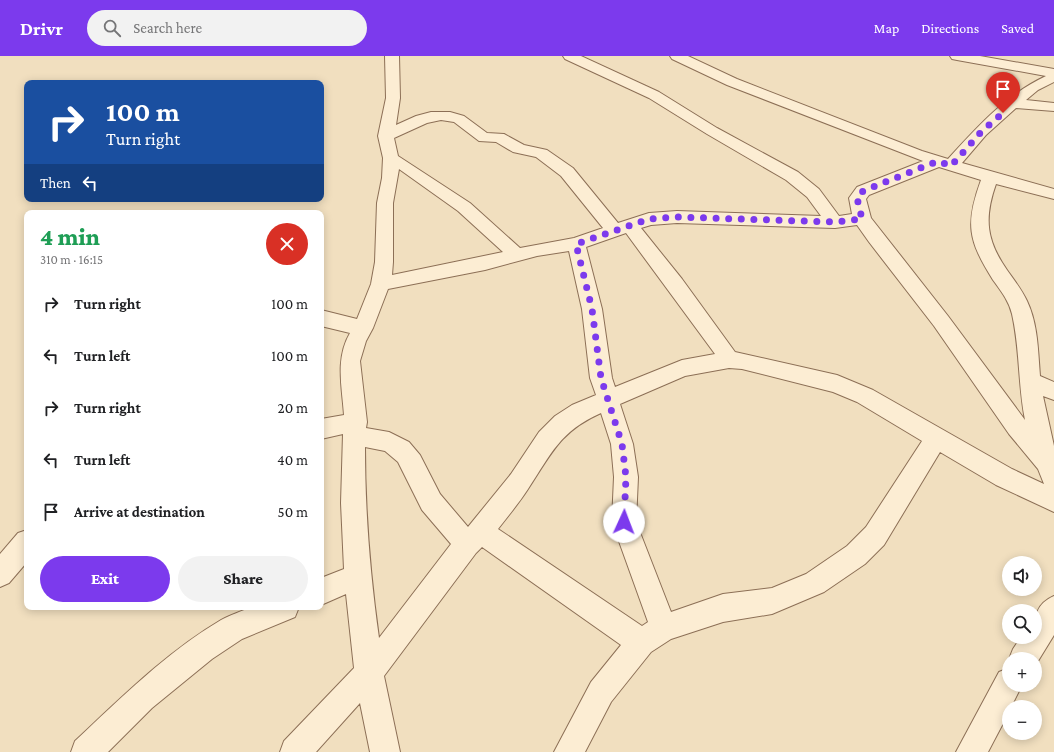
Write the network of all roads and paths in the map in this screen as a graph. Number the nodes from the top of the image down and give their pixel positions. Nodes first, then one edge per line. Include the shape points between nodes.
1 (392, 56) edge
2 (570, 56) edge
3 (677, 56) edge
4 (957, 56) edge
5 (1054, 73) edge
6 (1054, 77) edge
7 (1013, 103) junction
8 (1054, 107) edge
9 (386, 136) junction
10 (391, 158) junction
11 (944, 164) junction
12 (990, 177) junction
13 (1054, 194) edge
14 (862, 219) junction
15 (835, 222) junction
16 (622, 229) junction
17 (576, 244) junction
18 (517, 255) junction
19 (380, 284) junction
20 (324, 319) edge
21 (363, 328) junction
22 (729, 360) junction
23 (1030, 381) junction
24 (1054, 391) edge
25 (608, 399) junction
26 (324, 429) edge
27 (355, 429) junction
28 (937, 437) junction
29 (1050, 471) edge
30 (1054, 501) edge
31 (474, 538) junction
32 (24, 546) edge
33 (0, 574) edge
34 (357, 576) junction
35 (324, 591) edge
36 (278, 610) edge
37 (1054, 610) edge
38 (664, 628) junction
39 (641, 642) junction
40 (1027, 652) edge
41 (369, 673) junction
42 (1004, 692) edge
43 (86, 752) edge
44 (295, 752) edge
45 (385, 752) edge
46 (569, 752) edge
47 (971, 752) edge

1 - 9 street via 393,98
2 - 15 street via 654,95 792,176 813,193
3 - 11 street via 732,82
4 - 5 street
6 - 7 street via 1033,87
7 - 8 street
7 - 11 street
9 - 10 street
9 - 16 street via 427,118 449,116 464,122 484,138 499,137 519,149 538,151 567,172 592,201
10 - 18 street via 464,207
10 - 19 street via 385,203 384,262
11 - 12 street
11 - 14 street via 863,191 857,198
12 - 13 street
12 - 23 street via 981,207 980,224 991,262 1017,300 1024,322
14 - 15 street
14 - 29 street via 890,259 941,321
15 - 16 street via 677,217 649,219
16 - 17 street
16 - 22 street via 675,284
17 - 18 street
17 - 25 street via 592,309 601,378
18 - 19 street
19 - 21 street
20 - 21 street
21 - 27 street via 356,340 350,361
22 - 25 street via 682,368
22 - 28 street via 837,384 865,396
23 - 24 street
23 - 29 street via 1037,425
25 - 31 street via 563,423 547,439 519,482
25 - 38 street via 626,477 624,522
26 - 27 street
27 - 31 street via 392,444 405,453 431,502
27 - 34 street via 353,503
28 - 30 street via 1004,477
28 - 38 street via 875,536 856,555 815,583 772,601 723,608
31 - 39 street
31 - 41 street
32 - 33 street
34 - 35 street
34 - 41 street
36 - 43 street via 232,629 202,649 142,698
37 - 40 street
38 - 39 street
39 - 46 street via 602,692
41 - 44 street
41 - 45 street
42 - 47 street

